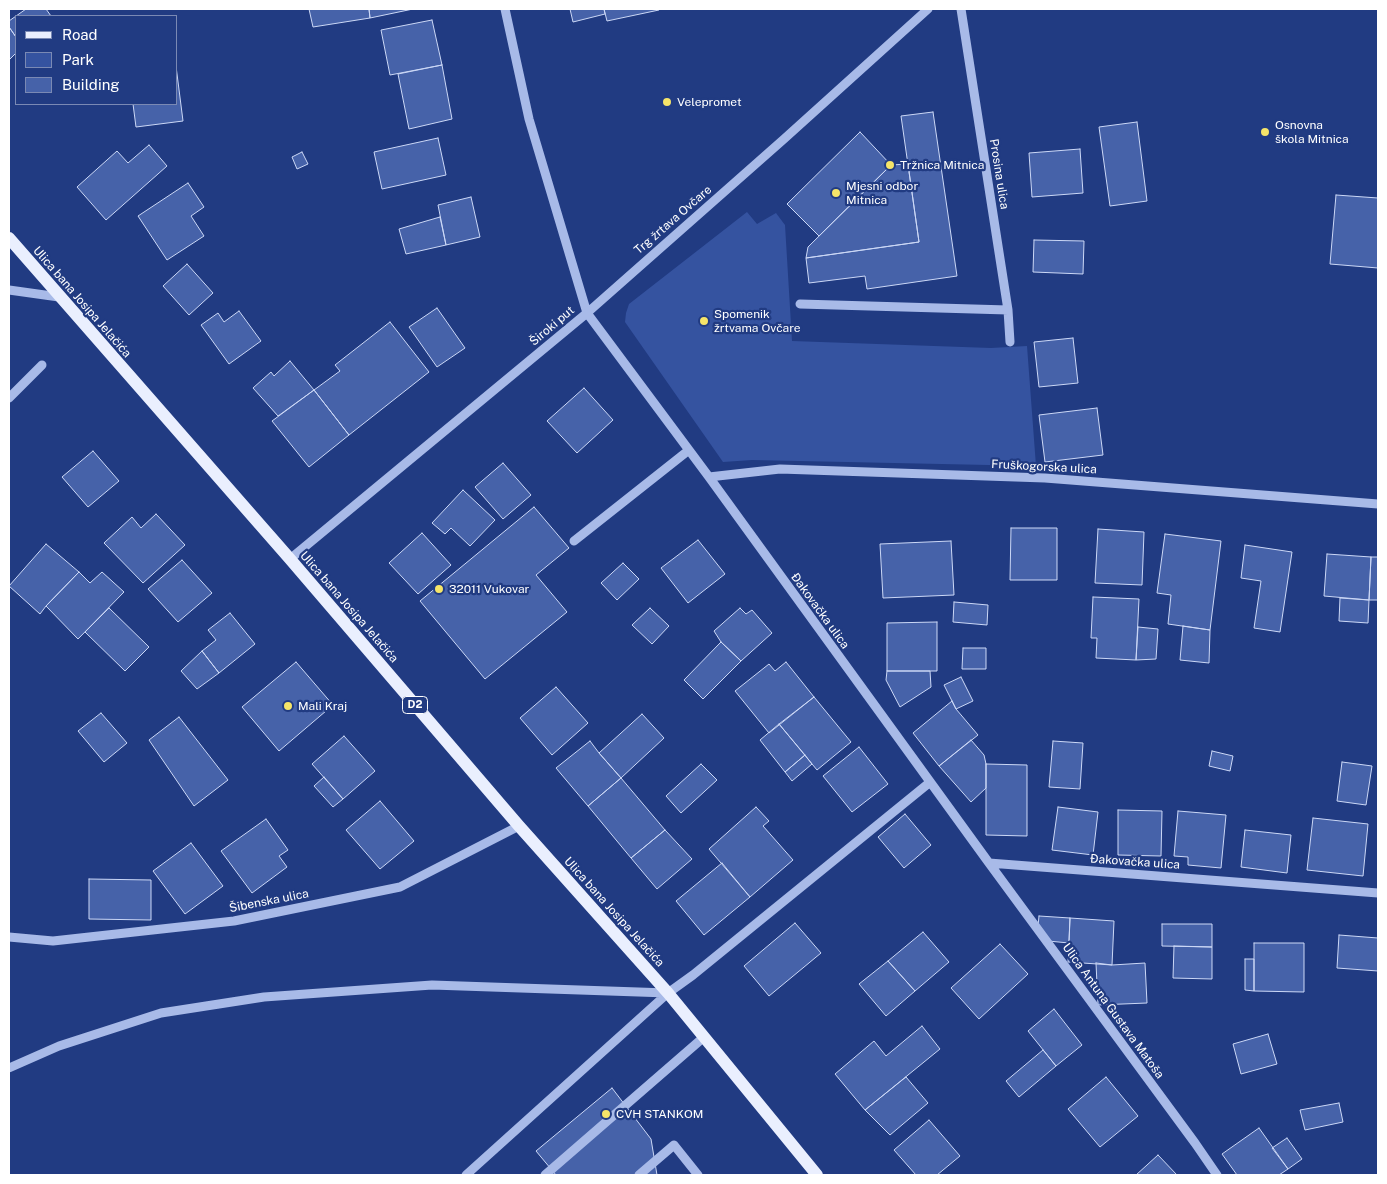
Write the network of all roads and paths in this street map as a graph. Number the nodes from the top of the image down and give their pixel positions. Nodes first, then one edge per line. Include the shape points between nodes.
1 (505, 9) edge
2 (928, 9) edge
3 (961, 9) edge
4 (9, 238) edge
5 (9, 290) edge
6 (59, 297) junction
7 (800, 304) dead end
8 (1008, 310) junction
9 (587, 313) junction
10 (1010, 342) dead end
11 (42, 365) dead end
12 (9, 398) edge
13 (689, 450) junction
14 (709, 477) junction
15 (1378, 504) edge
16 (574, 541) dead end
17 (290, 560) junction
18 (929, 783) junction
19 (520, 826) junction
20 (989, 864) junction
21 (1378, 893) edge
22 (9, 937) edge
23 (668, 994) junction
24 (704, 1037) junction
25 (9, 1068) edge
26 (466, 1175) edge
27 (545, 1175) edge
28 (639, 1175) edge
29 (698, 1175) edge
30 (817, 1175) edge
31 (1217, 1175) edge

1 - 9 street, Široki put via 529,118
2 - 9 street, Trg žrtava Ovčare
3 - 8 street, Prosina ulica
4 - 6 main road, Ulica bana Josipa Jelačića / D2
5 - 6 street
6 - 17 main road, Ulica bana Josipa Jelačića / D2
7 - 8 street
8 - 10 street, Prosina ulica
9 - 13 street
9 - 17 street, Široki put
11 - 12 street
13 - 14 street
13 - 16 street
14 - 15 street, Fruškogorska ulica via 780,469 1046,478
14 - 18 street, Đakovačka ulica
17 - 19 main road, Ulica bana Josipa Jelačića / D2
18 - 20 street, Đakovačka ulica
18 - 23 street
19 - 22 street, Šibenska ulica via 400,887 234,921 52,941
19 - 23 main road, Ulica bana Josipa Jelačića / D2
20 - 21 street, Đakovačka ulica
20 - 31 street, Ulica Antuna Gustava Matoša
23 - 24 main road, Ulica bana Josipa Jelačića / D2
23 - 25 street via 432,985 264,997 161,1013 59,1046
23 - 26 street
24 - 27 street
24 - 30 main road, Ulica bana Josipa Jelačića / D2
28 - 29 street via 674,1145

